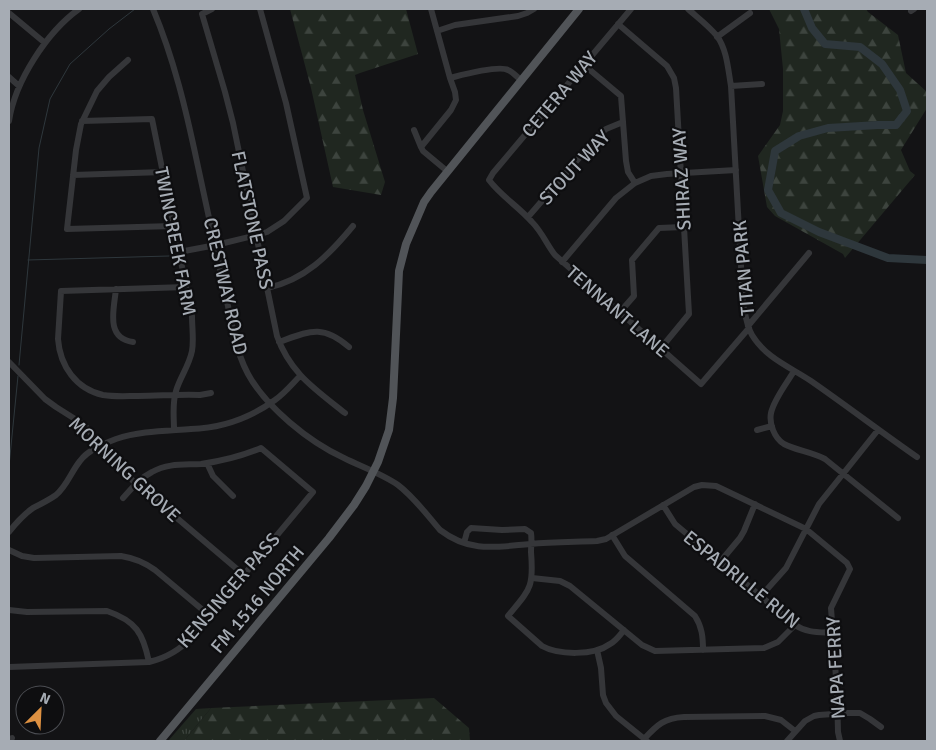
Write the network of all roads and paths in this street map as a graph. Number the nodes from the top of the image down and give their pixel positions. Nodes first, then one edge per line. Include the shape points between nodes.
1 (79, 9) edge
2 (153, 9) edge
3 (212, 9) edge
4 (260, 9) edge
5 (431, 9) edge
6 (534, 9) edge
7 (579, 9) edge
8 (631, 9) edge
9 (688, 9) edge
10 (9, 13) edge
11 (750, 13) dead end
12 (618, 24) junction
13 (437, 31) junction
14 (717, 37) junction
15 (45, 43) junction
16 (128, 60) dead end
17 (584, 65) junction
18 (9, 77) edge
19 (450, 78) junction
20 (521, 80) junction
21 (762, 84) dead end
22 (19, 86) junction
23 (731, 86) junction
24 (82, 120) junction
25 (9, 121) edge
26 (623, 122) junction
27 (414, 130) dead end
28 (421, 147) junction
29 (736, 170) junction
30 (447, 171) junction
31 (162, 172) junction
32 (680, 173) junction
33 (73, 175) junction
34 (489, 180) joint
35 (635, 183) junction
36 (528, 217) junction
37 (173, 226) junction
38 (353, 226) dead end
39 (683, 227) junction
40 (256, 235) junction
41 (216, 245) junction
42 (179, 252) junction
43 (809, 254) dead end
44 (562, 262) junction
45 (186, 287) junction
46 (267, 288) junction
47 (116, 289) junction
48 (620, 312) junction
49 (749, 327) junction
50 (133, 342) dead end
51 (279, 342) junction
52 (349, 347) dead end
53 (661, 348) junction
54 (9, 362) edge
55 (794, 371) junction
56 (300, 376) junction
57 (211, 393) dead end
58 (175, 395) junction
59 (270, 403) junction
60 (344, 413) dead end
61 (772, 426) junction
62 (174, 430) junction
63 (757, 430) dead end
64 (878, 430) junction
65 (100, 446) junction
66 (917, 457) dead end
67 (207, 463) junction
68 (373, 472) junction
69 (843, 473) junction
70 (136, 483) junction
71 (234, 496) dead end
72 (123, 498) dead end
73 (755, 504) junction
74 (662, 505) junction
75 (898, 518) dead end
76 (806, 529) junction
77 (9, 532) edge
78 (612, 535) junction
79 (464, 543) junction
80 (531, 544) junction
81 (9, 550) edge
82 (720, 562) junction
83 (850, 568) joint
84 (244, 575) junction
85 (532, 578) junction
86 (761, 596) junction
87 (9, 610) edge
88 (210, 616) junction
89 (795, 625) junction
90 (624, 630) junction
91 (833, 632) junction
92 (597, 650) junction
93 (703, 650) junction
94 (149, 662) junction
95 (9, 668) edge
96 (837, 714) junction
97 (881, 727) dead end
98 (795, 731) junction
99 (646, 740) edge
100 (160, 741) edge
101 (787, 741) edge
102 (840, 741) edge

1 - 15 street via 58,26
2 - 41 street, CRESTWAY ROAD via 177,76
3 - 40 street, FLATSTONE PASS via 202,14 233,123
4 - 40 street via 307,198 281,224
5 - 13 street
6 - 13 street via 518,16 455,25
7 - 20 main road, FM 1516 NORTH
8 - 12 street, CETERA WAY
9 - 14 street, TITAN PARK
10 - 15 street
11 - 14 street
12 - 17 street, CETERA WAY
12 - 32 street, SHIRAZ WAY via 660,59 674,78
13 - 19 street
14 - 23 street, TITAN PARK via 728,63
15 - 22 street
16 - 24 street via 97,92
17 - 26 street via 622,96
17 - 34 street, CETERA WAY
18 - 22 street
19 - 20 street via 502,69
19 - 28 street via 455,92 454,106
20 - 30 main road, FM 1516 NORTH
21 - 23 street
22 - 25 street
23 - 29 street, TITAN PARK
24 - 31 street, TWINCREEK FARM via 152,119
24 - 33 street
26 - 35 street via 627,167
26 - 36 street, STOUT WAY via 599,135
27 - 28 street
28 - 30 street
29 - 32 street
29 - 49 street, TITAN PARK via 743,302
30 - 68 main road, FM 1516 NORTH via 424,202 402,256 391,415 386,440
31 - 33 street
31 - 37 street, TWINCREEK FARM
32 - 35 street via 651,176
32 - 39 street, SHIRAZ WAY
33 - 37 street via 67,229
34 - 36 street, TENNANT LANE
35 - 44 street via 616,198
36 - 44 street, TENNANT LANE
37 - 42 street, TWINCREEK FARM
38 - 46 street via 313,267 289,281
39 - 48 street via 659,228 632,260 634,296
39 - 53 street, SHIRAZ WAY via 689,314
40 - 41 street
40 - 46 street, FLATSTONE PASS
41 - 42 street
41 - 59 street, CRESTWAY ROAD via 238,351 248,374
42 - 45 street, TWINCREEK FARM
43 - 49 street
44 - 48 street, TENNANT LANE
45 - 47 street
45 - 58 street, TWINCREEK FARM via 193,343 188,367
46 - 51 street, FLATSTONE PASS
47 - 50 street via 113,327 120,338
47 - 58 street via 61,291 58,347 64,363 76,380 107,396
48 - 53 street, TENNANT LANE
49 - 53 street, TENNANT LANE via 701,384
49 - 55 street, TITAN PARK via 766,353
51 - 52 street via 316,331 332,335
51 - 56 street, FLATSTONE PASS
54 - 65 street, MORNING GROVE via 45,399 86,427
55 - 61 street via 771,413
55 - 64 street, TITAN PARK
56 - 59 street
56 - 60 street, FLATSTONE PASS
57 - 58 street
58 - 62 street, TWINCREEK FARM
59 - 62 street via 225,425
59 - 68 street, CRESTWAY ROAD via 319,444
61 - 63 street
61 - 69 street via 783,443 820,457
62 - 65 street via 140,433
64 - 66 street, TITAN PARK
64 - 69 street
65 - 70 street, MORNING GROVE
65 - 77 street via 79,461 57,494 32,509
67 - 70 street via 164,467
67 - 71 street via 213,476
67 - 84 street, KENSINGER PASS via 261,448 313,492
68 - 79 street, CRESTWAY ROAD via 398,485 440,530
68 - 100 main road, FM 1516 NORTH via 360,496 328,538
69 - 75 street
69 - 76 street via 819,504
70 - 72 street
70 - 84 street, MORNING GROVE
73 - 74 street, CRESTWAY ROAD via 716,486 702,485
73 - 76 street, CRESTWAY ROAD
73 - 82 street via 740,538
74 - 78 street, CRESTWAY ROAD
74 - 82 street, ESPADRILLE RUN via 675,524
76 - 83 street, CRESTWAY ROAD
76 - 86 street via 786,568
78 - 80 street, CRESTWAY ROAD via 597,541
78 - 93 street via 626,556 695,616 702,632
79 - 80 street, CRESTWAY ROAD via 494,548
79 - 80 street via 471,528 525,529 530,532
80 - 85 street
81 - 88 street via 34,558 131,558 155,570
82 - 86 street, ESPADRILLE RUN
83 - 91 street, NAPA FERRY via 831,608
84 - 88 street, KENSINGER PASS
85 - 90 street via 570,586
85 - 92 street via 527,594 508,616 547,649 567,653
86 - 89 street, ESPADRILLE RUN
87 - 94 street via 107,611 119,615 128,620 143,638
88 - 94 street, KENSINGER PASS via 183,646 164,658
89 - 91 street, ESPADRILLE RUN via 816,632
89 - 93 street via 769,647
90 - 92 street via 611,644
90 - 93 street via 655,651
91 - 96 street, NAPA FERRY
92 - 99 street via 606,703 612,713
94 - 95 street, KENSINGER PASS
96 - 97 street via 860,713
96 - 98 street via 814,716
96 - 102 street, NAPA FERRY
98 - 99 street via 781,720 765,716 684,717 661,723
98 - 101 street

